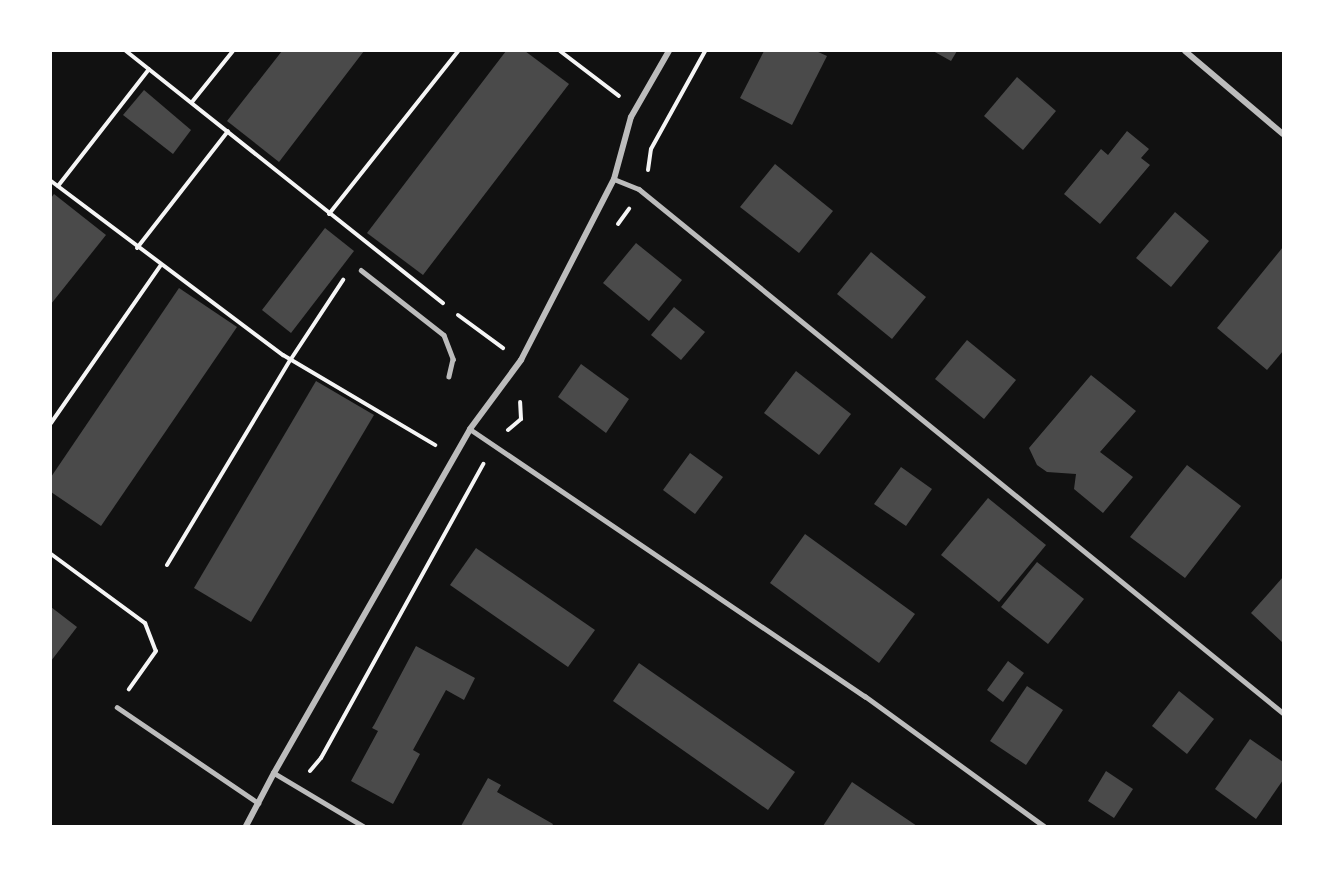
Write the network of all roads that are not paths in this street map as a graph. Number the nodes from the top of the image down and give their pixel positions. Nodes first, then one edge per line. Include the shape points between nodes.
1 (669, 51) edge
2 (1185, 51) edge
3 (1283, 134) edge
4 (614, 179) junction
5 (361, 270) dead end
6 (449, 377) dead end
7 (470, 429) junction
8 (117, 706) road end
9 (1283, 713) edge
10 (274, 772) junction
11 (258, 803) junction
12 (246, 826) edge
13 (363, 826) edge
14 (1044, 826) edge

1 - 4 street via 632,117
2 - 3 street
4 - 7 street via 521,360
4 - 9 lane via 639,189
5 - 6 lane via 444,335 453,359
7 - 10 street
7 - 14 lane via 866,696
8 - 11 lane
10 - 11 street
10 - 13 lane
11 - 12 street

